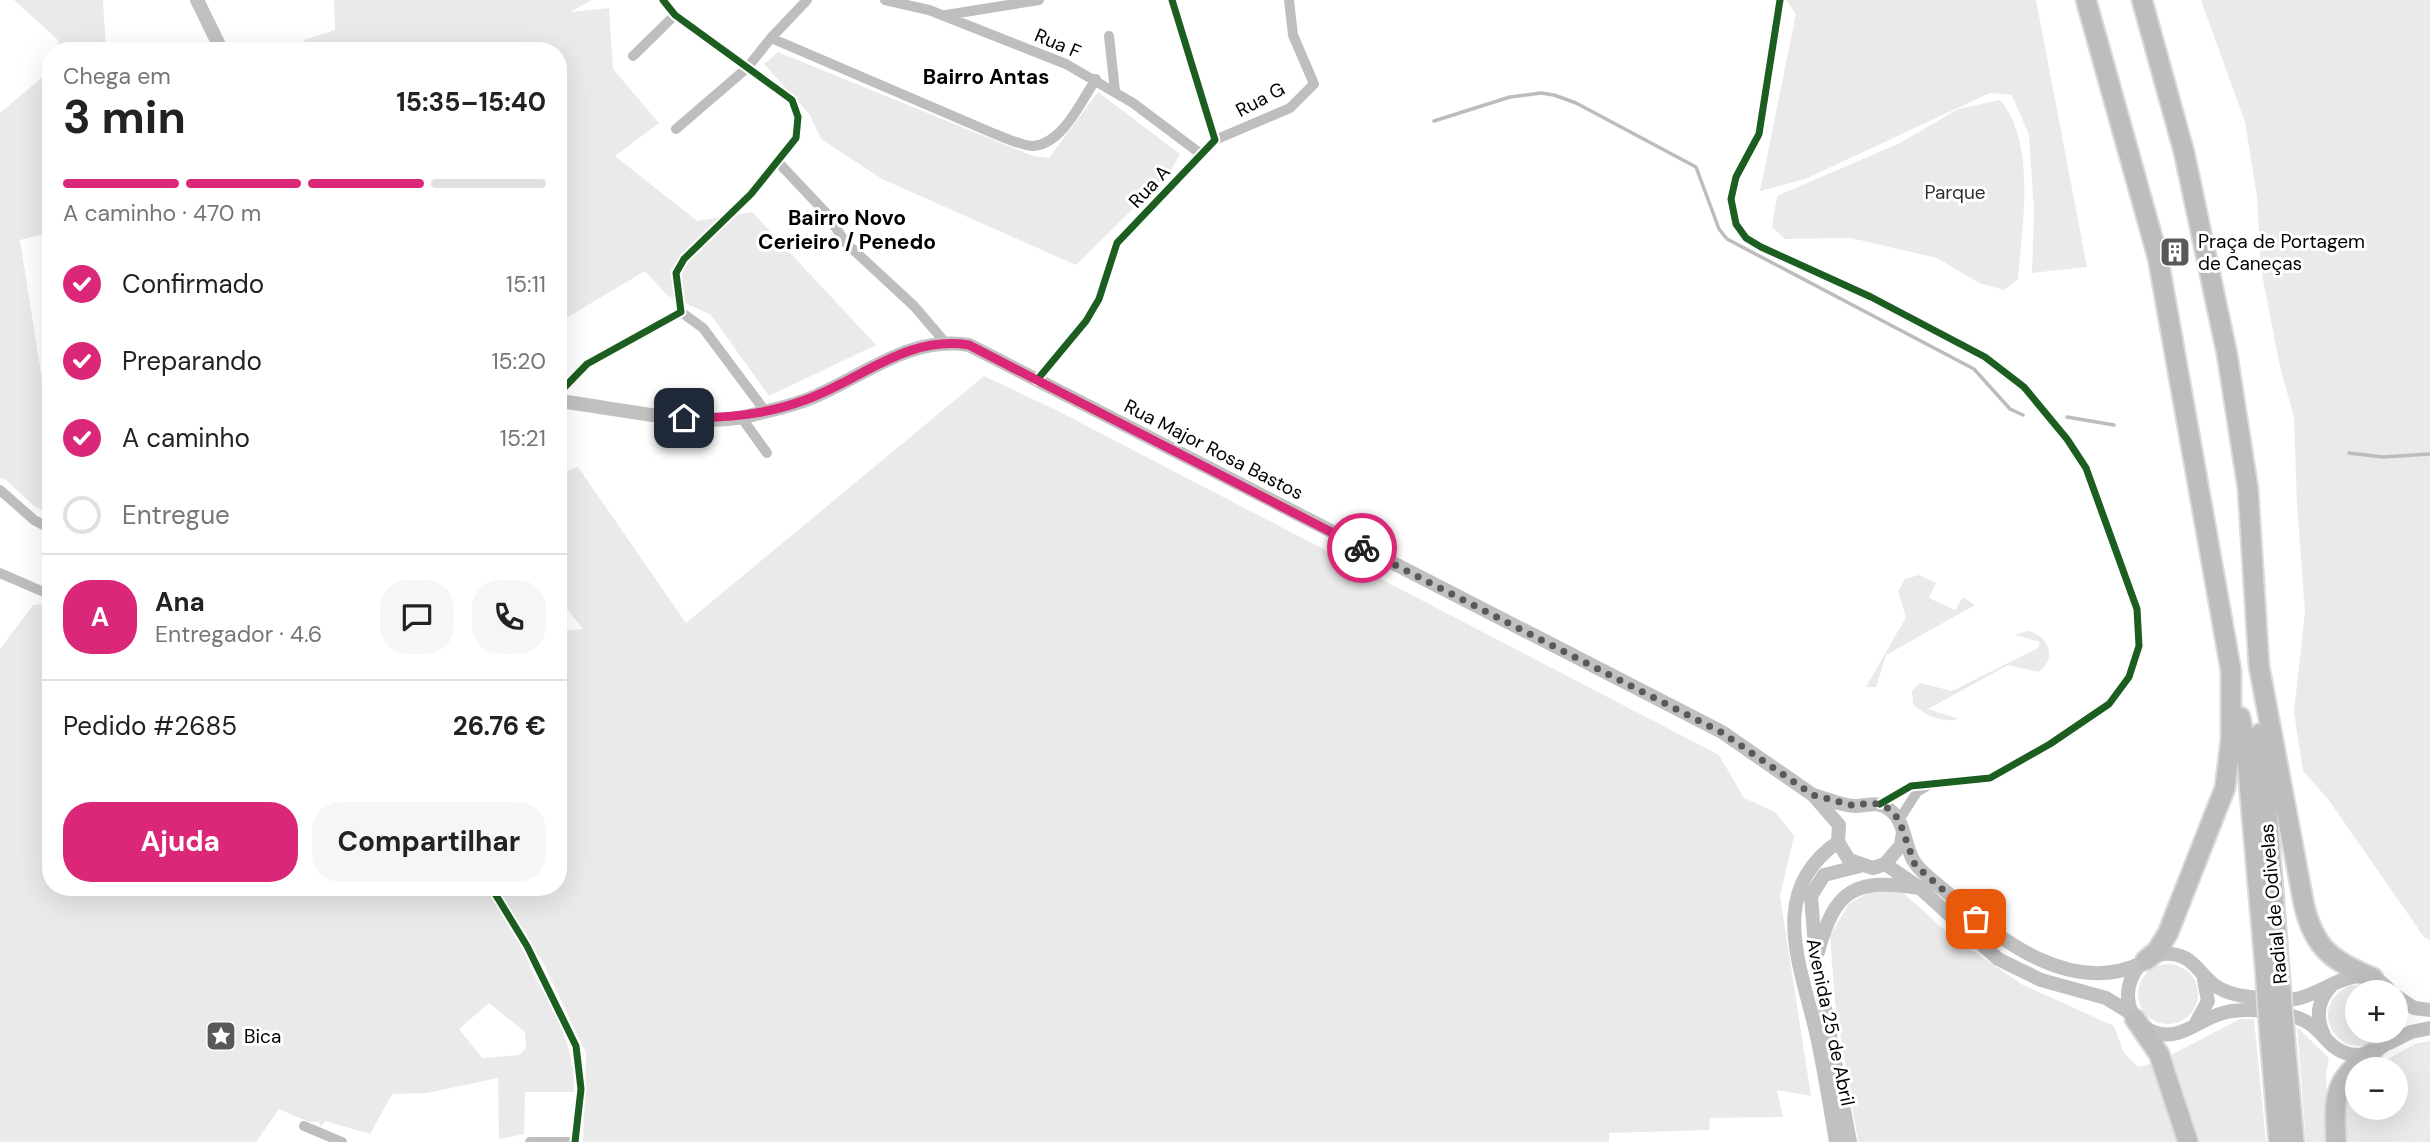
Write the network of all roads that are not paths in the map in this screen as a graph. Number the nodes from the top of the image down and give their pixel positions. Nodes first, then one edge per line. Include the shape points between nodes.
1 (197, 0) edge
2 (663, 0) edge
3 (807, 0) edge
4 (885, 0) edge
5 (1039, 0) edge
6 (1172, 0) edge
7 (1289, 0) edge
8 (1780, 0) edge
9 (2086, 0) edge
10 (2142, 0) edge
11 (1015, 2) edge
12 (675, 15) junction
13 (943, 15) junction
14 (1109, 36) dead end
15 (771, 38) junction
16 (218, 42) edge
17 (633, 55) dead end
18 (747, 68) junction
19 (1096, 79) junction
20 (1115, 91) junction
21 (676, 129) dead end
22 (1215, 140) junction
23 (1201, 154) junction
24 (777, 161) junction
25 (681, 312) junction
26 (944, 341) junction
27 (1037, 380) junction
28 (567, 385) edge
29 (567, 402) edge
30 (765, 411) junction
31 (741, 417) junction
32 (767, 453) dead end
33 (0, 489) edge
34 (42, 524) edge
35 (0, 573) edge
36 (42, 591) edge
37 (2259, 666) junction
38 (2231, 671) junction
39 (1933, 783) junction
40 (1813, 795) junction
41 (1880, 804) junction
42 (1855, 806) junction
43 (1839, 825) junction
44 (1901, 826) junction
45 (1838, 842) junction
46 (1885, 864) junction
47 (1860, 866) junction
48 (1920, 888) junction
49 (496, 896) edge
50 (1816, 960) junction
51 (2144, 962) junction
52 (2272, 967) junction
53 (2201, 970) junction
54 (2341, 979) junction
55 (2368, 980) edge
56 (2371, 980) edge
57 (2408, 1004) edge
58 (2430, 1010) edge
59 (2134, 1016) junction
60 (2430, 1028) edge
61 (2189, 1029) junction
62 (2326, 1039) junction
63 (2278, 1040) junction
64 (2383, 1043) edge
65 (2376, 1051) junction
66 (304, 1126) dead end
67 (342, 1142) edge
68 (530, 1142) edge
69 (569, 1142) edge
70 (575, 1142) edge
71 (1836, 1142) edge
72 (1850, 1142) edge
73 (2188, 1142) edge
74 (2279, 1142) edge
75 (2294, 1142) edge
76 (2336, 1142) edge

1 - 16 main road
2 - 12 street
3 - 15 street
4 - 13 street, Rua F
5 - 11 street
6 - 22 street
7 - 22 street, Rua G via 1293,35 1314,84 1290,107
8 - 39 street via 1759,134 1732,188 1736,224 1746,238 1761,247 1871,297 1985,357 2024,387 2086,468 2137,609 2138,646 2129,677 2109,704 1990,778
9 - 38 highway via 2158,258
10 - 37 highway via 2184,152 2232,377 2248,489
11 - 13 street
12 - 17 street
12 - 18 street
13 - 19 street, Rua F
14 - 20 street
15 - 18 street
15 - 19 street via 1031,146 1050,141 1062,129
18 - 21 street
18 - 24 street via 792,100 798,117 796,138
19 - 20 street, Rua F
20 - 23 street, Rua F
22 - 23 street, Rua A
23 - 27 street, Rua A via 1117,243 1099,299
24 - 25 street via 751,194 684,259 676,273
24 - 26 street via 826,213 846,243 914,306
25 - 28 street via 587,364
25 - 30 street via 703,327
26 - 27 main road, Rua Major Rosa Bastos via 969,345
26 - 30 main road, Rua Major Rosa Bastos via 909,350 806,400
27 - 40 main road, Rua Major Rosa Bastos via 1721,732
29 - 31 main road, Rua Major Rosa Bastos via 684,418
30 - 31 main road, Rua Major Rosa Bastos
31 - 32 street
33 - 34 street
35 - 36 street
37 - 52 highway, Radial de Odivelas
37 - 56 highway via 2308,919 2325,952
38 - 51 highway via 2225,788 2168,933
38 - 52 highway, Radial de Odivelas via 2246,747
39 - 41 street via 1911,786
39 - 44 street via 1917,792
40 - 42 main road
40 - 43 main road
41 - 42 main road
41 - 44 main road via 1891,810
42 - 43 main road
43 - 45 main road
44 - 46 main road via 1901,845
44 - 51 main road via 1915,865 1976,919 2022,950 2051,964 2098,975
45 - 47 main road via 1849,860
45 - 71 main road, Avenida 25 de Abril via 1813,864 1796,898 1793,930
46 - 47 main road
46 - 48 main road
47 - 50 main road via 1824,875 1811,896
48 - 50 main road, Avenida 25 de Abril via 1879,883 1850,892 1834,910
48 - 59 main road via 1998,959 2041,980 2106,998
49 - 70 street via 527,946 576,1046 581,1089
50 - 72 main road, Avenida 25 de Abril
51 - 53 main road via 2174,954
51 - 59 main road via 2128,986
52 - 63 highway, Radial de Odivelas, bridge
53 - 54 main road via 2214,985 2232,994 2278,999 2304,996
53 - 61 main road via 2208,1001 2203,1015
54 - 55 main road via 2358,975
54 - 62 main road via 2327,990 2319,1007
57 - 58 main road
59 - 61 main road via 2158,1034
59 - 73 highway via 2159,1054
60 - 65 main road via 2404,1035
61 - 62 main road via 2223,1013 2245,1009 2301,1019
62 - 65 main road via 2348,1054
63 - 74 highway, Radial de Odivelas
63 - 75 highway, Radial de Odivelas
64 - 65 main road
65 - 76 highway via 2349,1069 2340,1084
66 - 67 street
68 - 69 street

